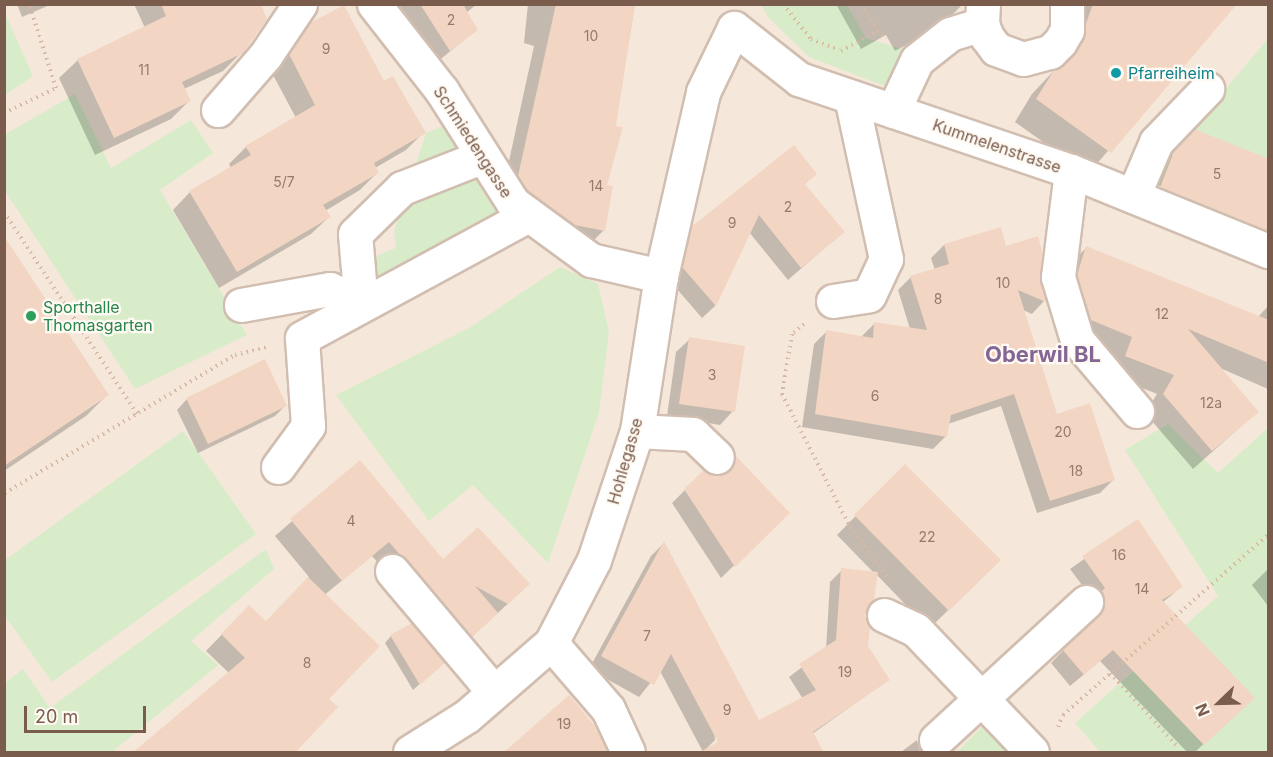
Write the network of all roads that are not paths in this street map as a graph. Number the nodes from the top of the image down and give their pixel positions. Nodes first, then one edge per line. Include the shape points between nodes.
1 (300, 4) edge
2 (374, 4) edge
3 (1067, 4) edge
4 (982, 14) edge
5 (730, 16) edge
6 (1207, 89) dead end
7 (850, 97) junction
8 (218, 110) dead end
9 (893, 111) junction
10 (481, 157) junction
11 (1071, 171) junction
12 (1133, 196) junction
13 (529, 214) junction
14 (1269, 251) edge
15 (661, 276) junction
16 (833, 301) road end
17 (241, 305) dead end
18 (362, 305) junction
19 (1137, 411) dead end
20 (637, 431) junction
21 (717, 457) dead end
22 (278, 467) dead end
23 (392, 571) dead end
24 (888, 600) road end
25 (1086, 602) dead end
26 (552, 643) junction
27 (494, 692) junction
28 (978, 698) junction
29 (936, 740) dead end
30 (1043, 743) edge
31 (410, 753) edge
32 (628, 753) edge

1 - 8 street via 265,56
2 - 10 street, Schmiedengasse via 442,91
3 - 4 street via 1067,30 1060,42 1037,58 1016,58 996,49
4 - 9 street via 917,60
5 - 7 street, Kummelenstrasse via 799,79
5 - 15 street, Hohlegasse via 703,92
6 - 12 street via 1156,142
7 - 9 street, Kummelenstrasse
7 - 16 street via 886,259 869,295
9 - 11 street, Kummelenstrasse
10 - 13 street, Schmiedengasse via 513,202
10 - 18 street via 402,188 355,234
11 - 12 street, Kummelenstrasse
11 - 19 street via 1058,276 1077,340
12 - 14 street, Kummelenstrasse
13 - 15 street, Schmiedengasse via 591,260
13 - 18 street
15 - 20 street, Hohlegasse
17 - 18 street via 330,289
18 - 22 street via 302,338 308,426
20 - 21 street via 693,434
20 - 26 street, Hohlegasse via 594,560
23 - 27 street
24 - 28 street
25 - 28 street
26 - 27 street, Hohlegasse
26 - 32 street via 608,710
27 - 31 street, Hohlegasse via 467,716
28 - 29 street
28 - 30 street

